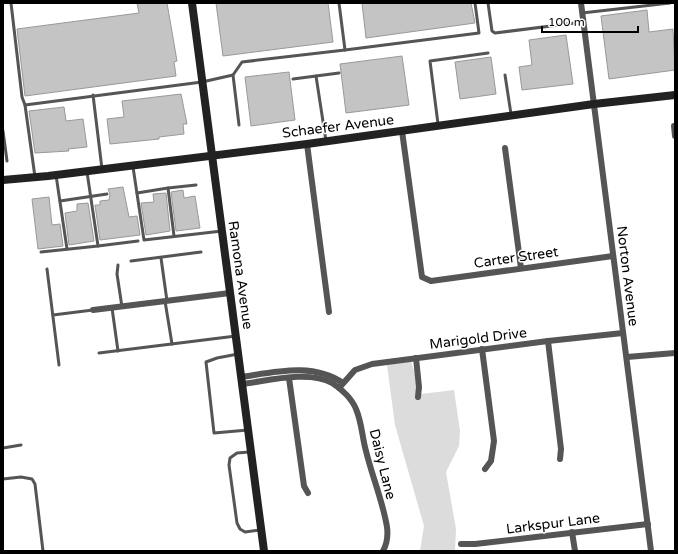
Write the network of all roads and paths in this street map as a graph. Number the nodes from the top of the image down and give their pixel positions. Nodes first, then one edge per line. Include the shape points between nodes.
1 (11, 3) edge
2 (192, 3) edge
3 (339, 3) edge
4 (475, 3) edge
5 (488, 3) edge
6 (581, 3) edge
7 (670, 3) edge
8 (582, 13) junction
9 (584, 22) junction
10 (345, 50) junction
11 (488, 53) dead end
12 (339, 73) dead end
13 (233, 75) junction
14 (505, 75) dead end
15 (316, 76) junction
16 (294, 79) dead end
17 (202, 82) junction
18 (675, 95) edge
19 (93, 96) junction
20 (594, 104) junction
21 (25, 105) junction
22 (511, 116) junction
23 (239, 126) dead end
24 (439, 126) junction
25 (674, 126) dead end
26 (3, 131) edge
27 (402, 131) junction
28 (675, 136) edge
29 (326, 141) junction
30 (307, 144) junction
31 (505, 148) dead end
32 (212, 154) junction
33 (7, 161) dead end
34 (133, 165) junction
35 (102, 169) junction
36 (87, 170) junction
37 (56, 175) junction
38 (35, 177) junction
39 (3, 180) edge
40 (196, 185) dead end
41 (168, 188) junction
42 (137, 193) junction
43 (107, 194) dead end
44 (91, 197) junction
45 (60, 201) junction
46 (222, 231) junction
47 (174, 236) junction
48 (138, 241) dead end
49 (98, 246) junction
50 (67, 249) junction
51 (41, 252) dead end
52 (201, 252) dead end
53 (613, 256) junction
54 (161, 258) junction
55 (131, 261) dead end
56 (118, 264) dead end
57 (521, 268) junction
58 (47, 269) dead end
59 (230, 293) junction
60 (166, 301) junction
61 (122, 307) junction
62 (112, 308) junction
63 (93, 310) joint
64 (329, 312) dead end
65 (53, 315) junction
66 (623, 333) junction
67 (236, 336) junction
68 (548, 341) junction
69 (172, 344) junction
70 (482, 349) junction
71 (118, 351) junction
72 (99, 353) dead end
73 (675, 353) edge
74 (238, 354) junction
75 (627, 357) junction
76 (416, 358) junction
77 (59, 365) dead end
78 (289, 378) junction
79 (242, 381) junction
80 (341, 385) junction
81 (418, 397) dead end
82 (248, 430) junction
83 (21, 445) dead end
84 (3, 448) edge
85 (251, 452) junction
86 (560, 459) dead end
87 (485, 469) dead end
88 (3, 479) edge
89 (308, 493) dead end
90 (648, 524) junction
91 (261, 530) junction
92 (572, 532) junction
93 (461, 544) dead end
94 (44, 551) edge
95 (264, 551) edge
96 (383, 551) edge
97 (575, 551) edge
98 (651, 551) edge

1 - 21 lane
2 - 17 street, Ramona Avenue
3 - 10 lane
4 - 10 lane via 479,33
5 - 9 lane via 494,33
6 - 8 street, Norton Avenue
7 - 8 lane
8 - 9 street, Norton Avenue
9 - 20 street, Norton Avenue
10 - 13 lane via 242,62
11 - 24 lane via 430,61
12 - 15 lane
13 - 17 lane
13 - 23 lane
14 - 22 lane
15 - 16 lane
15 - 29 lane
17 - 19 lane
17 - 32 street, Ramona Avenue
18 - 20 street, Schaefer Avenue
19 - 21 lane
19 - 35 lane
20 - 22 street, Schaefer Avenue
20 - 53 street, Norton Avenue
21 - 38 lane
22 - 24 street, Schaefer Avenue
24 - 27 street, Schaefer Avenue
25 - 28 street
26 - 33 lane
27 - 29 street, Schaefer Avenue
27 - 57 street, Carter Street via 422,278 431,281
29 - 30 street, Schaefer Avenue
30 - 32 street, Schaefer Avenue
30 - 64 street
31 - 57 street
32 - 34 street, Schaefer Avenue
32 - 46 street, Ramona Avenue
34 - 35 street, Schaefer Avenue
34 - 42 lane
35 - 36 street, Schaefer Avenue
36 - 37 street, Schaefer Avenue
36 - 44 lane
37 - 38 street, Schaefer Avenue
37 - 45 lane
38 - 39 street, Schaefer Avenue
40 - 41 lane
41 - 42 lane
41 - 47 lane
42 - 47 lane via 144,240
43 - 44 lane
44 - 45 lane
44 - 49 lane
45 - 50 lane
46 - 47 lane
46 - 59 street, Ramona Avenue
48 - 49 lane
49 - 50 lane
50 - 51 lane
52 - 54 lane
53 - 57 street, Carter Street
53 - 66 street, Norton Avenue
54 - 55 lane
54 - 60 lane
56 - 61 lane
58 - 65 lane
59 - 60 street
59 - 67 street, Ramona Avenue
60 - 61 street
60 - 69 lane
61 - 62 street
62 - 63 street
62 - 71 lane
63 - 65 lane
65 - 77 lane
66 - 68 street, Marigold Drive
66 - 75 street, Norton Avenue
67 - 69 lane
67 - 74 street, Ramona Avenue
68 - 70 street, Marigold Drive
68 - 86 street via 562,449
69 - 71 lane
70 - 76 street, Marigold Drive
70 - 87 street via 494,441 491,461
71 - 72 lane
73 - 75 street
74 - 79 street, Ramona Avenue
74 - 82 lane via 206,362 214,433
75 - 90 street, Norton Avenue
76 - 80 street, Marigold Drive via 372,364 355,370
76 - 81 street via 420,387
78 - 79 street
78 - 80 street via 319,378
78 - 89 street via 304,486
79 - 80 street via 292,370 311,370 330,375
79 - 82 street, Ramona Avenue
80 - 96 street, Daisy Lane via 356,408 360,420 386,527
82 - 85 street, Ramona Avenue
83 - 84 lane
85 - 91 street, Ramona Avenue
85 - 91 lane via 237,453 230,458 229,465 237,523 245,532
88 - 94 lane via 26,477 32,479 35,484
90 - 92 street, Larkspur Lane
90 - 98 street, Norton Avenue
91 - 95 street, Ramona Avenue
92 - 93 street, Larkspur Lane
92 - 97 street

